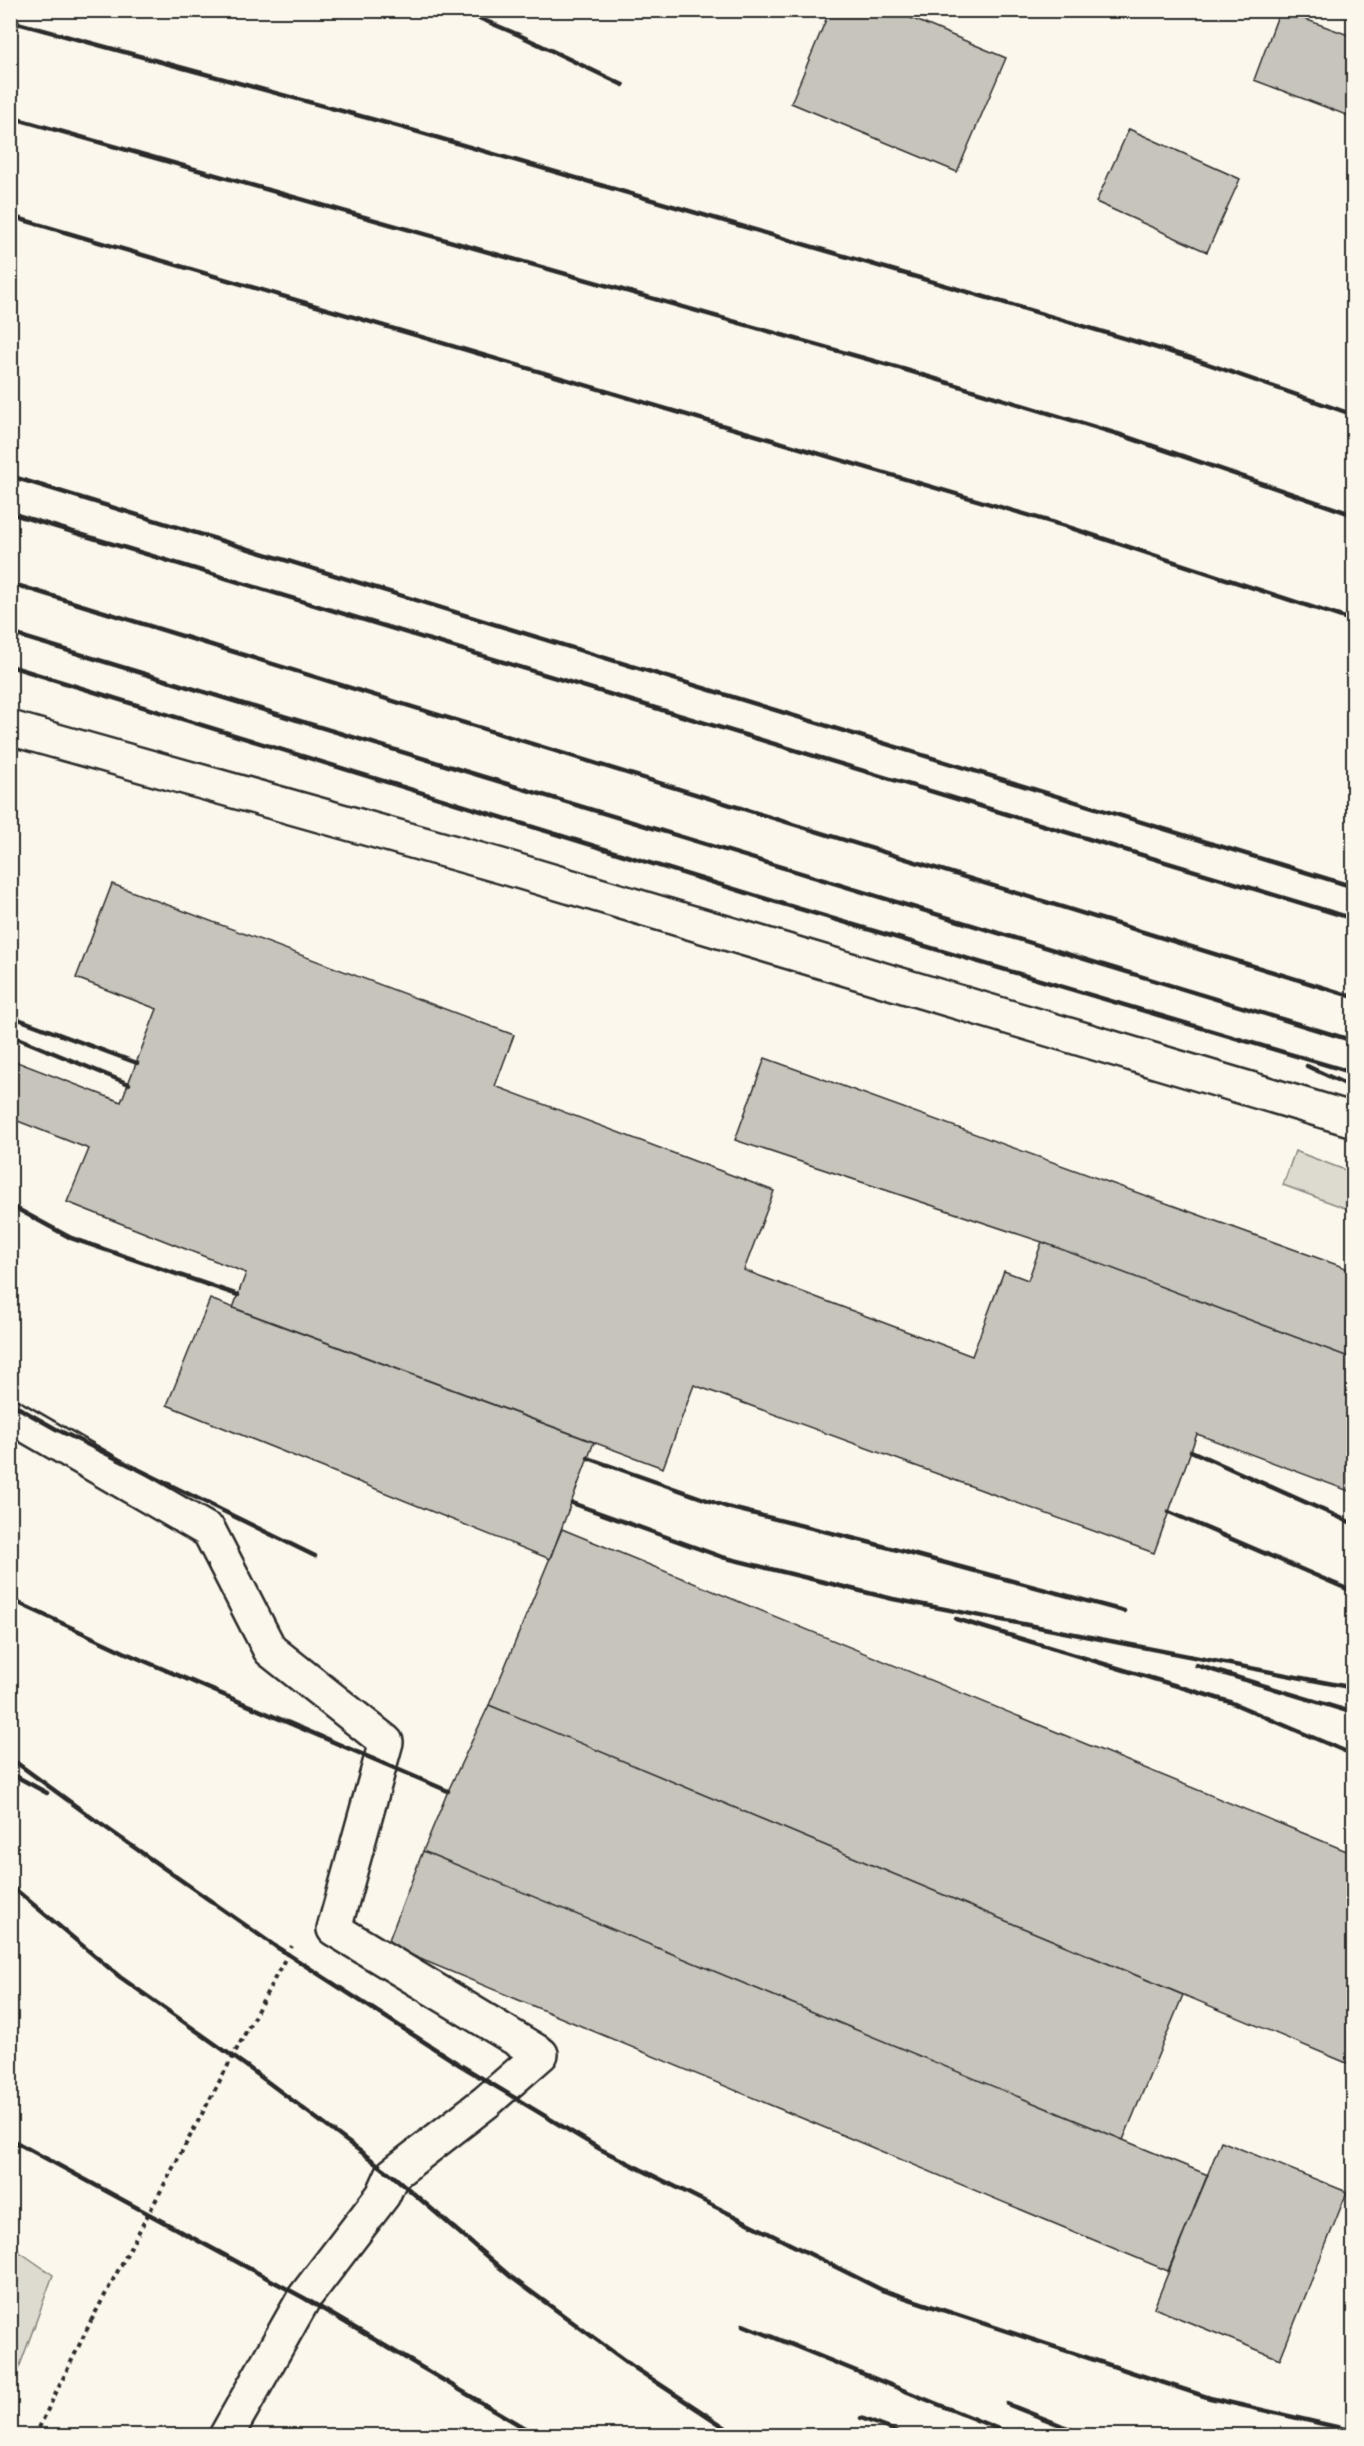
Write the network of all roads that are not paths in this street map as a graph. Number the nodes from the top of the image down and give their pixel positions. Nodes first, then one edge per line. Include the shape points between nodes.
1 (10, 728) edge
2 (1353, 1120) edge
3 (10, 1416) edge
4 (226, 2436) edge

1 - 2 lane via 501,866
3 - 4 lane via 209,1531 270,1650 386,1742 334,1929 541,2054 486,2103 392,2175 383,2195 304,2298

